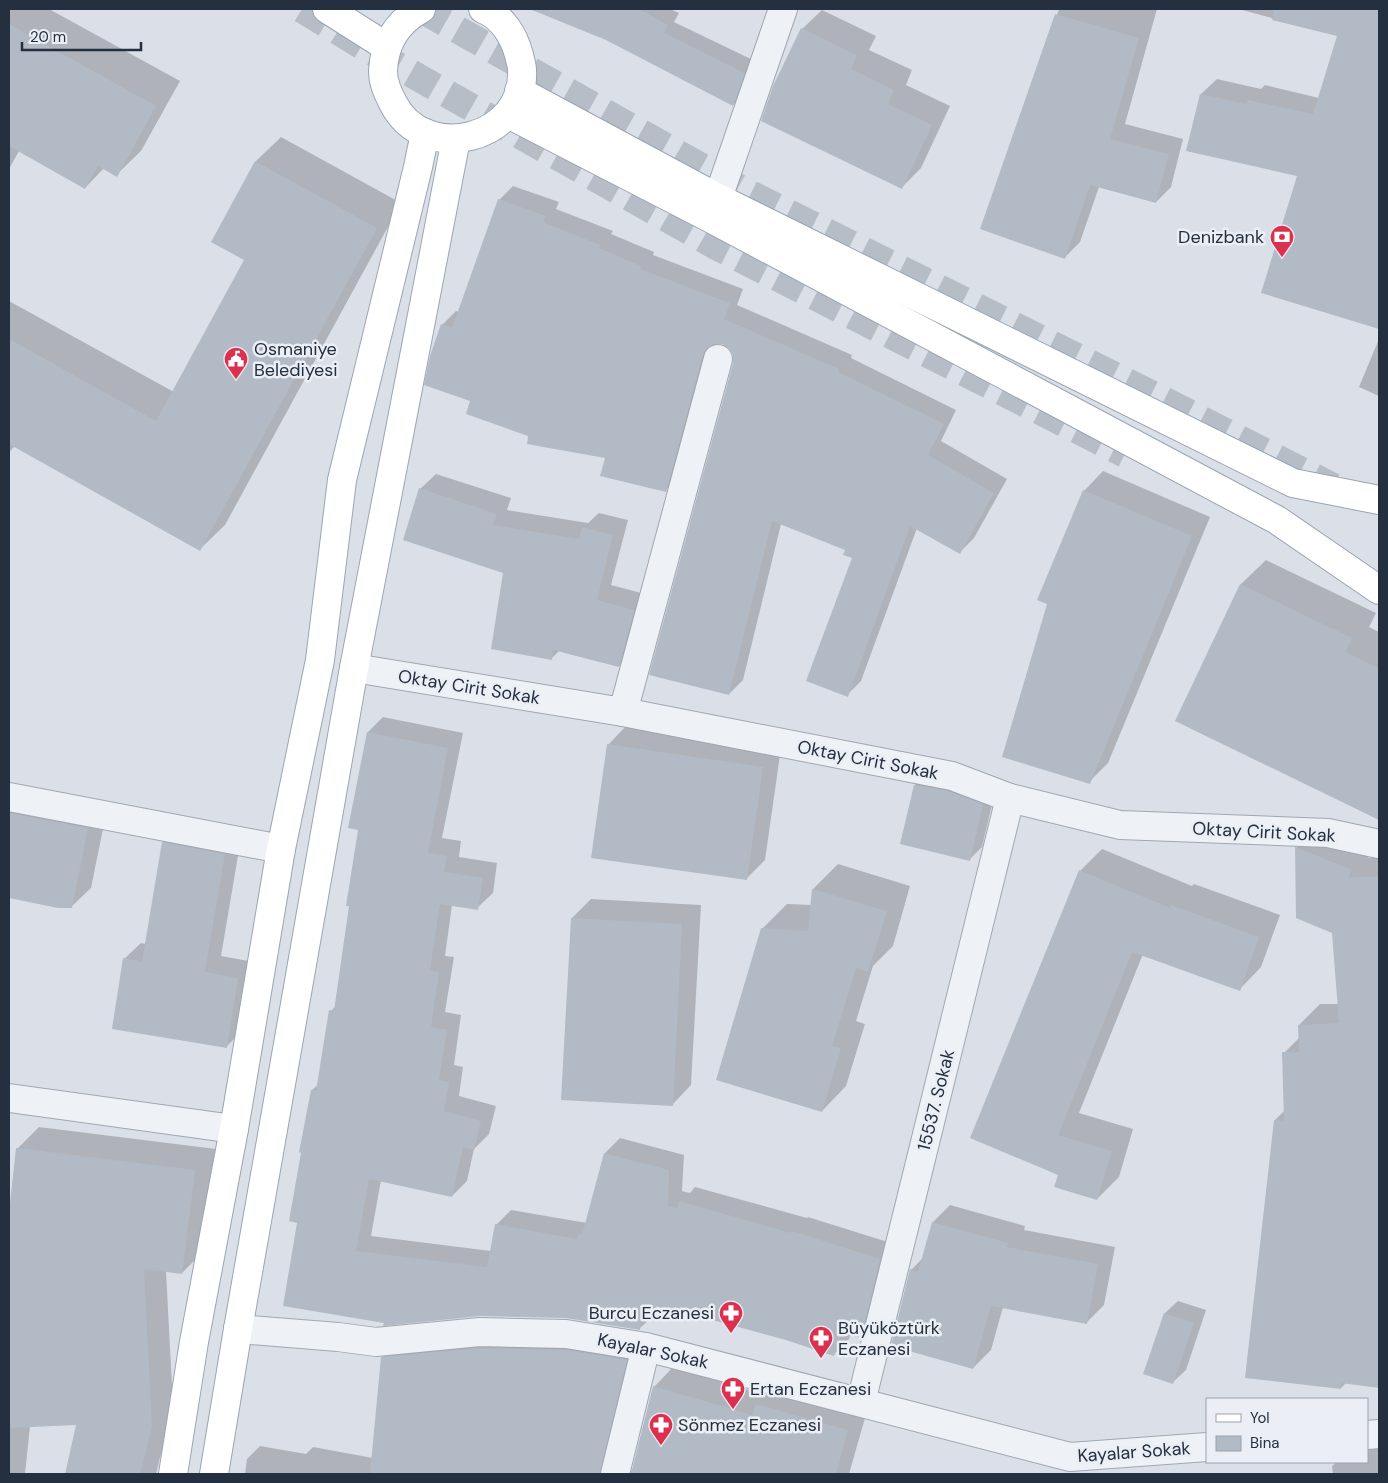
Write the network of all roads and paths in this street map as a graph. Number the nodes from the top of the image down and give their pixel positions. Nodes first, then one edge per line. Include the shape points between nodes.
1 (327, 9) edge
2 (486, 9) edge
3 (783, 9) edge
4 (407, 12) edge
5 (387, 46) junction
6 (513, 103) junction
7 (424, 133) junction
8 (456, 139) junction
9 (718, 198) junction
10 (718, 359) dead end
11 (1379, 500) edge
12 (1379, 589) edge
13 (354, 668) junction
14 (623, 712) junction
15 (9, 797) edge
16 (1010, 798) junction
17 (1379, 844) edge
18 (281, 849) junction
19 (9, 1098) edge
20 (234, 1129) junction
21 (238, 1329) junction
22 (194, 1342) junction
23 (646, 1347) junction
24 (861, 1402) junction
25 (1206, 1446) edge
26 (173, 1474) edge
27 (214, 1474) edge
28 (615, 1474) edge

1 - 5 main road
2 - 6 main road via 505,25 516,44 522,70
3 - 9 street
4 - 5 main road
5 - 7 main road via 383,73 386,90 404,120
6 - 8 main road via 490,128
6 - 9 main road
6 - 12 main road via 708,216 1277,520
7 - 8 main road
7 - 18 main road via 342,480 320,660
8 - 13 main road
9 - 11 main road via 1293,483
10 - 14 street
13 - 14 street, Oktay Cirit Sokak
13 - 21 main road
14 - 16 street, Oktay Cirit Sokak via 952,776
15 - 18 street
16 - 17 street, Oktay Cirit Sokak via 1120,825 1328,833
16 - 24 street, 15537. Sokak
18 - 20 main road
19 - 20 street
20 - 22 main road
21 - 22 main road
21 - 23 street, Kayalar Sokak via 376,1342 480,1332 566,1334
21 - 27 main road
22 - 26 main road
23 - 24 street, Kayalar Sokak
23 - 28 street
24 - 25 street, Kayalar Sokak via 1070,1457

